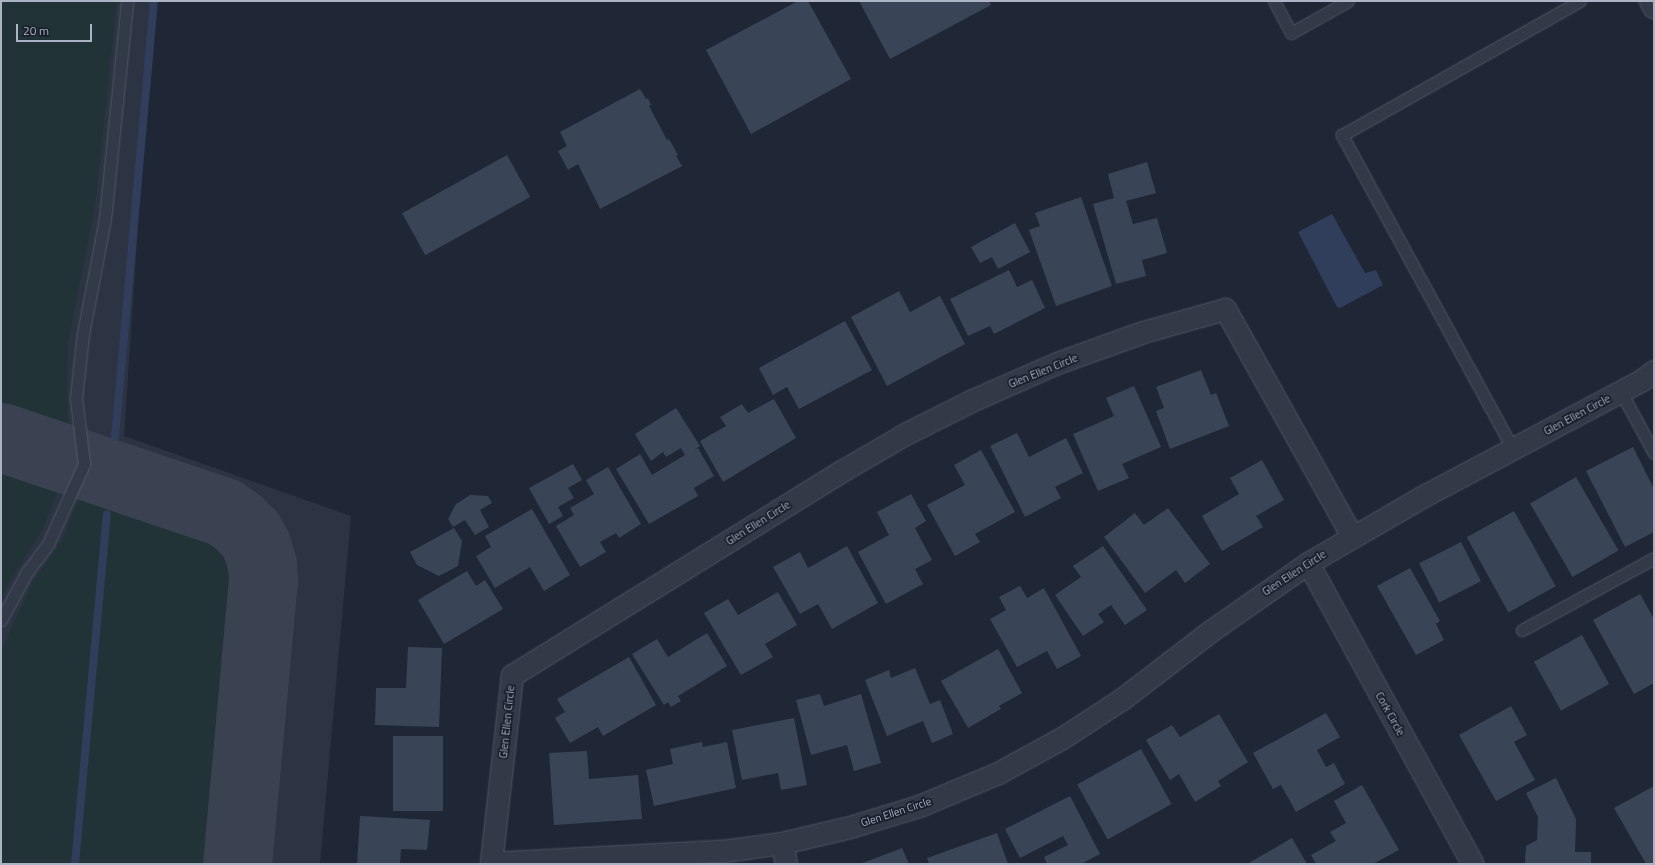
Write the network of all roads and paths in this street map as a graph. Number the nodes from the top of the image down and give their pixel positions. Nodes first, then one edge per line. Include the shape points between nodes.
1 (127, 1) edge
2 (1274, 1) edge
3 (1348, 1) edge
4 (1580, 1) edge
5 (1651, 1) edge
6 (1654, 7) edge
7 (1654, 372) edge
8 (1620, 392) junction
9 (1513, 449) junction
10 (1654, 453) edge
11 (1352, 536) junction
12 (1654, 558) edge
13 (1308, 563) junction
14 (1, 620) edge
15 (1522, 630) dead end
16 (782, 843) junction
17 (786, 864) edge
18 (1473, 864) edge

1 - 14 lane via 105,219 83,334 76,398 84,464 48,544 27,572
2 - 3 lane via 1291,32
4 - 9 lane via 1342,135
5 - 6 street
7 - 8 street, Glen Ellen Circle
8 - 9 street, Glen Ellen Circle
8 - 10 lane
9 - 11 street, Glen Ellen Circle
11 - 13 street, Glen Ellen Circle
11 - 16 street, Glen Ellen Circle via 1225,309 1143,332 1057,363 907,433 512,675 491,863 723,851
12 - 15 lane
13 - 16 street, Glen Ellen Circle via 1212,630 1122,699 1062,738 998,772 919,806 850,827
13 - 18 street, Cork Circle
16 - 17 street

